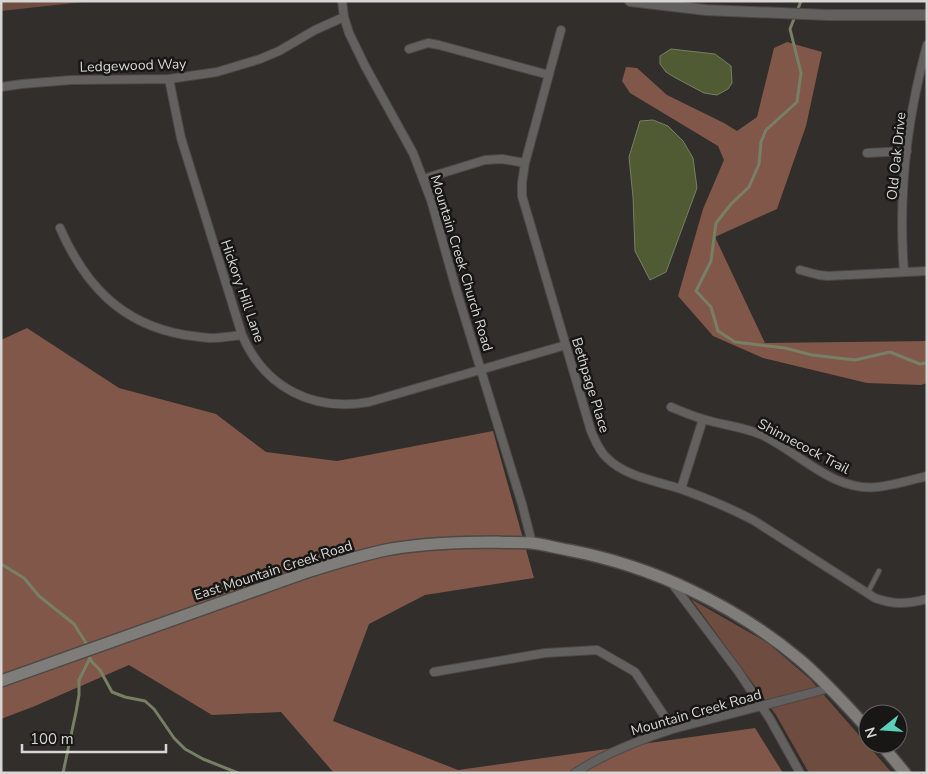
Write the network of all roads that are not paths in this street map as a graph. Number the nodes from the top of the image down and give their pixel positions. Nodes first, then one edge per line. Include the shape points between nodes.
1 (342, 1) edge
2 (630, 1) edge
3 (927, 16) edge
4 (344, 17) junction
5 (562, 30) dead end
6 (927, 45) edge
7 (409, 49) dead end
8 (549, 75) junction
9 (169, 79) junction
10 (1, 88) edge
11 (907, 151) junction
12 (867, 152) dead end
13 (525, 164) junction
14 (423, 179) junction
15 (60, 228) dead end
16 (800, 270) dead end
17 (927, 271) edge
18 (904, 272) junction
19 (242, 335) junction
20 (566, 345) junction
21 (481, 370) junction
22 (671, 407) dead end
23 (703, 419) junction
24 (927, 476) edge
25 (681, 489) junction
26 (532, 543) junction
27 (879, 571) dead end
28 (669, 580) junction
29 (867, 594) junction
30 (927, 600) edge
31 (434, 672) dead end
32 (1, 681) edge
33 (830, 688) junction
34 (760, 706) junction
35 (858, 718) edge
36 (673, 729) junction
37 (889, 754) edge
38 (575, 773) edge
39 (800, 773) edge
40 (905, 773) edge

1 - 4 street, Mountain Creek Church Road
2 - 3 street via 706,10
4 - 9 street, Ledgewood Way via 260,59 217,72
4 - 14 street, Mountain Creek Church Road via 365,66 413,153
5 - 8 street, Bethpage Place
6 - 11 street, Old Oak Drive
7 - 8 street via 428,43 439,45
8 - 13 street, Bethpage Place
9 - 10 street, Ledgewood Way via 71,80
9 - 19 street, Hickory Hill Lane via 181,138
11 - 12 street
11 - 18 street, Old Oak Drive via 902,225
13 - 14 street via 493,159
13 - 20 street, Bethpage Place via 522,183 524,206
14 - 21 street, Mountain Creek Church Road
15 - 19 street via 69,248 94,284 132,316 153,327 180,334 212,338
16 - 18 street via 819,276
17 - 18 street
19 - 21 street, Hickory Hill Lane via 254,358 281,386 305,398 331,404 369,402
20 - 21 street, Hickory Hill Lane
20 - 25 street, Bethpage Place via 591,431 606,458 628,472
21 - 26 street, Mountain Creek Church Road
22 - 23 street, Shinnecock Trail
23 - 24 street, Shinnecock Trail via 762,435 832,478 848,484 877,487
23 - 25 street
25 - 29 street, Bethpage Place via 739,512
26 - 28 main road, East Mountain Creek Road via 605,558
26 - 32 main road, East Mountain Creek Road via 433,544 344,560
27 - 29 lane
28 - 33 main road, East Mountain Creek Road via 757,628 799,659
28 - 34 street via 738,671
29 - 30 street, Bethpage Place via 896,604
31 - 36 street via 545,653 597,650 635,672
33 - 34 street, Mountain Creek Road
33 - 35 main road, East Mountain Creek Road
34 - 36 street, Mountain Creek Road
34 - 39 street
36 - 38 street, Mountain Creek Road via 603,756
37 - 40 main road

